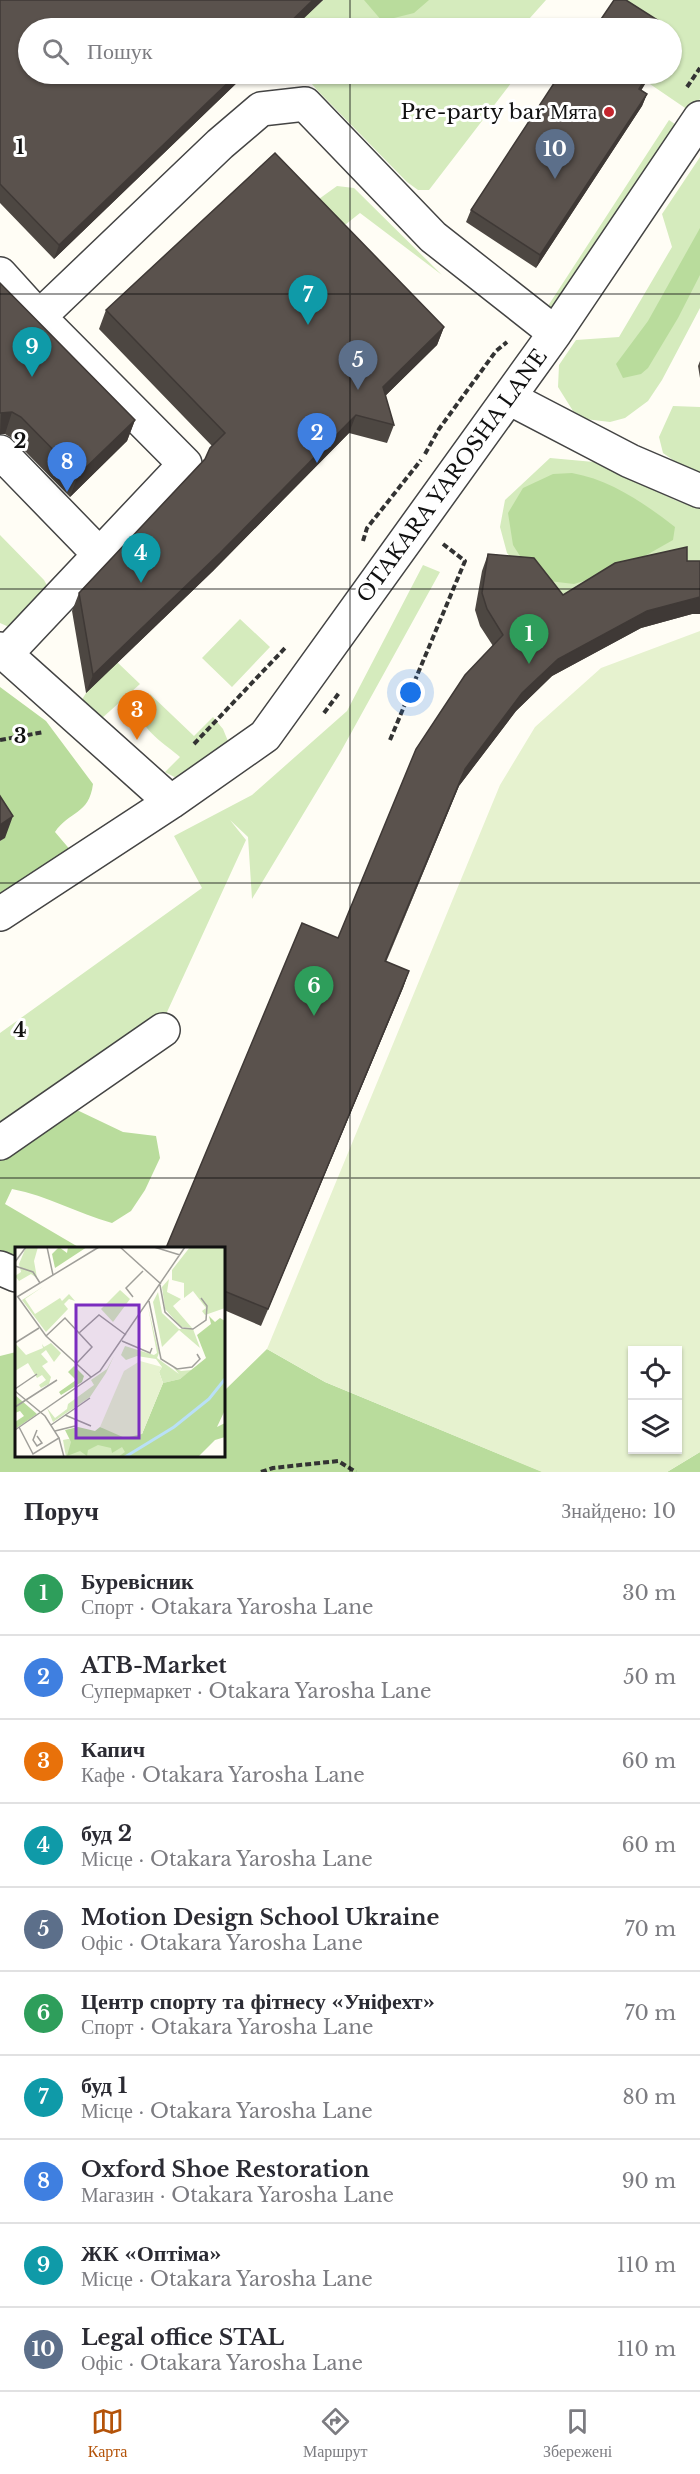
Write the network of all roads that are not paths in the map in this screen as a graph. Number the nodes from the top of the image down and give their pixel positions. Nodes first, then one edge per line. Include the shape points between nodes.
1 (700, 118) edge
2 (0, 274) edge
3 (39, 317) junction
4 (545, 326) junction
5 (509, 398) junction
6 (0, 452) edge
7 (700, 491) edge
8 (100, 555) junction
9 (3, 652) edge
10 (171, 802) junction
11 (0, 914) edge
12 (163, 1030) dead end
13 (0, 1143) edge
14 (0, 1268) edge
15 (15, 1275) edge

1 - 4 street, OTAKARA YAROSHA LANE
2 - 3 street
3 - 4 street via 261,109 305,104 434,237
3 - 8 street via 185,464
4 - 5 street, OTAKARA YAROSHA LANE
5 - 7 street
5 - 10 street, OTAKARA YAROSHA LANE via 265,736
6 - 8 street
8 - 9 street
9 - 10 street
10 - 11 street, OTAKARA YAROSHA LANE
12 - 13 street
14 - 15 street

